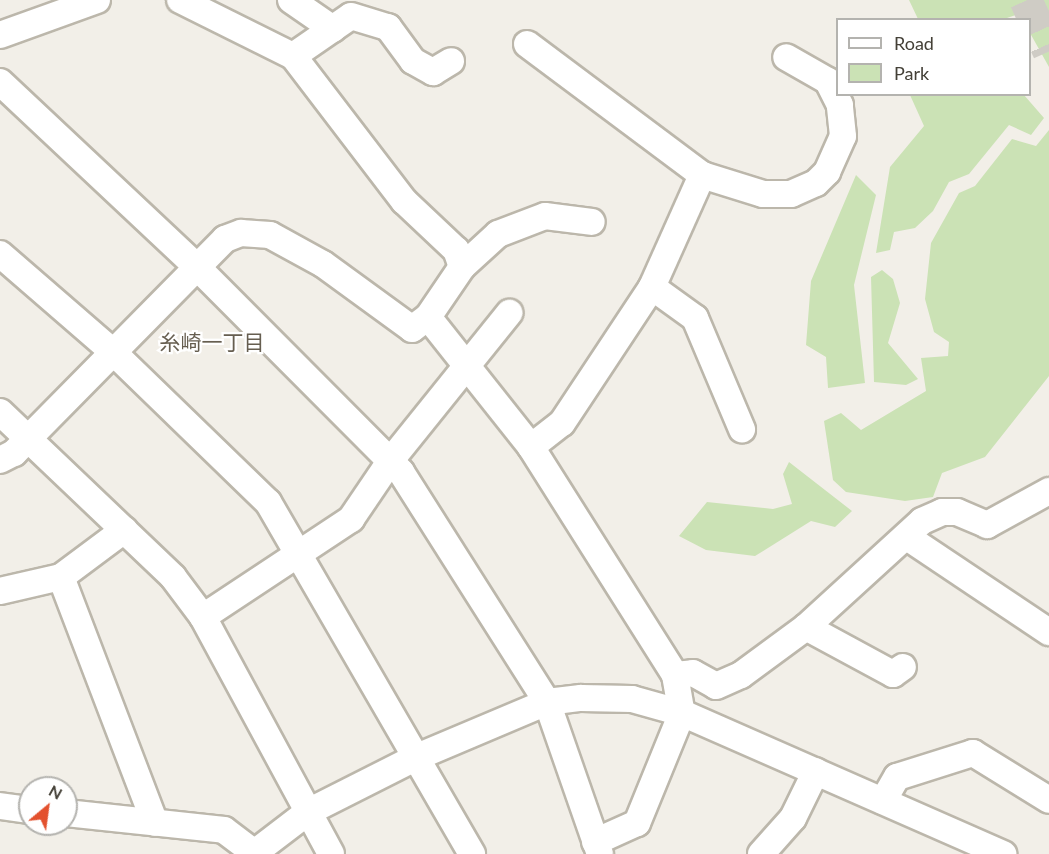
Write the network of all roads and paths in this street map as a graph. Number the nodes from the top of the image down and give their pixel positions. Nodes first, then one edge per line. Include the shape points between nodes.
1 (97, 0) edge
2 (180, 0) edge
3 (291, 0) edge
4 (333, 28) junction
5 (0, 34) edge
6 (527, 44) dead end
7 (293, 56) junction
8 (786, 57) dead end
9 (451, 61) dead end
10 (0, 82) edge
11 (702, 175) junction
12 (592, 222) dead end
13 (0, 254) edge
14 (195, 265) junction
15 (462, 267) junction
16 (652, 287) junction
17 (509, 313) dead end
18 (428, 317) junction
19 (113, 352) junction
20 (470, 364) junction
21 (0, 412) edge
22 (742, 429) dead end
23 (28, 438) junction
24 (531, 447) junction
25 (0, 460) edge
26 (391, 460) junction
27 (1049, 491) edge
28 (124, 530) junction
29 (907, 537) junction
30 (297, 552) junction
31 (61, 578) junction
32 (0, 591) edge
33 (203, 617) junction
34 (806, 627) junction
35 (1049, 632) edge
36 (903, 667) dead end
37 (675, 675) junction
38 (547, 702) junction
39 (682, 713) junction
40 (417, 757) junction
41 (816, 771) junction
42 (1049, 800) edge
43 (883, 801) junction
44 (0, 806) edge
45 (18, 808) edge
46 (308, 812) junction
47 (78, 814) edge
48 (155, 823) junction
49 (597, 848) edge
50 (254, 853) edge
51 (331, 854) edge
52 (472, 854) edge
53 (761, 854) edge
54 (1003, 854) edge

1 - 5 street
2 - 7 street
3 - 4 street
4 - 7 street
4 - 9 street via 351,16 388,27 413,61 433,72
6 - 11 street
7 - 15 street via 404,201 456,250
8 - 11 street via 828,81 840,105 843,136 827,172 816,183 790,194 763,194
10 - 14 street
11 - 16 street
12 - 15 street via 545,216 498,234
13 - 19 street
14 - 18 street via 225,238 242,233 270,235 323,264 412,329
14 - 19 street
14 - 26 street
15 - 18 street
16 - 22 street via 695,318
16 - 24 street via 562,423
17 - 20 street
18 - 20 street
19 - 23 street
19 - 30 street via 268,502
20 - 24 street
20 - 26 street
21 - 23 street
23 - 25 street
23 - 28 street
24 - 37 street
26 - 30 street via 351,519
26 - 38 street
27 - 29 street via 987,525 957,512 942,512 921,521
28 - 31 street
28 - 33 street via 173,578
29 - 34 street
29 - 35 street
30 - 33 street
30 - 40 street
31 - 32 street
31 - 48 street
33 - 46 street
34 - 36 street via 893,674
34 - 37 street via 741,675 716,686 693,673
37 - 39 street
38 - 39 street via 632,699
38 - 40 street
38 - 49 street
39 - 41 street
39 - 49 street via 637,823
40 - 46 street
40 - 52 street
41 - 43 street
41 - 53 street via 793,818
42 - 43 street via 973,753 897,777
43 - 54 street
44 - 45 street
46 - 50 street
46 - 51 street
47 - 48 street
48 - 50 street via 224,830

